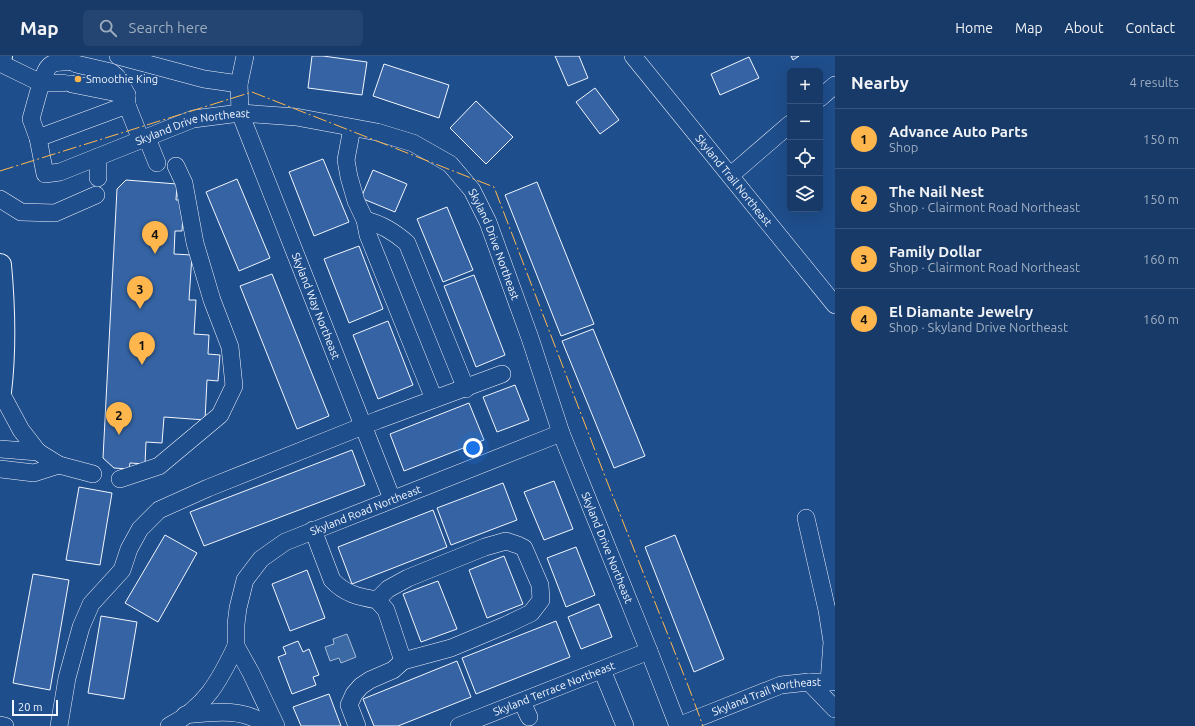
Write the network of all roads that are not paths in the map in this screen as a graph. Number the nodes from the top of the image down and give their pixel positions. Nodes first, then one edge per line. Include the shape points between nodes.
1 (118, 56) edge
2 (245, 56) edge
3 (633, 56) edge
4 (0, 63) edge
5 (41, 83) junction
6 (239, 84) junction
7 (835, 85) edge
8 (823, 95) edge
9 (127, 100) junction
10 (240, 113) junction
11 (787, 127) edge
12 (352, 128) junction
13 (38, 138) junction
14 (144, 139) junction
15 (98, 157) junction
16 (157, 163) dead end
17 (176, 166) dead end
18 (731, 176) junction
19 (98, 178) dead end
20 (96, 195) dead end
21 (0, 199) edge
22 (365, 220) junction
23 (0, 265) edge
24 (835, 305) edge
25 (2, 327) edge
26 (502, 374) dead end
27 (466, 389) junction
28 (0, 392) edge
29 (434, 399) junction
30 (363, 427) junction
31 (561, 433) junction
32 (0, 449) edge
33 (38, 452) junction
34 (59, 465) junction
35 (0, 469) edge
36 (93, 474) dead end
37 (120, 479) dead end
38 (392, 499) junction
39 (806, 518) dead end
40 (313, 530) junction
41 (378, 600) junction
42 (236, 646) junction
43 (650, 651) junction
44 (403, 661) junction
45 (602, 670) junction
46 (809, 682) junction
47 (832, 682) edge
48 (835, 709) edge
49 (185, 716) junction
50 (0, 725) edge
51 (5, 726) edge
52 (59, 726) edge
53 (169, 726) edge
54 (267, 726) edge
55 (276, 726) edge
56 (357, 726) edge
57 (459, 726) edge
58 (625, 726) edge
59 (678, 726) edge

1 - 6 street via 204,79
2 - 6 street, Skyland Way Northeast
3 - 18 street, Skyland Trail Northeast
4 - 5 street
5 - 9 street via 67,83
5 - 9 street via 47,67 55,61 71,63 111,72 117,77
5 - 13 street via 32,119
6 - 10 street, Skyland Way Northeast
7 - 8 street
9 - 13 street
9 - 14 street
10 - 12 street, Skyland Drive Northeast via 296,117
10 - 14 street, Skyland Drive Northeast via 193,119
10 - 30 street, Skyland Way Northeast
11 - 18 street
12 - 22 street via 346,160 356,201
12 - 31 street, Skyland Drive Northeast via 377,132 413,144 450,164 472,190 488,222
13 - 15 street, Skyland Drive Northeast via 45,174 60,172
14 - 15 street, Skyland Drive Northeast
14 - 16 street
15 - 19 street
17 - 37 street via 184,183 195,243 212,300 230,347 234,386 220,415 159,466
18 - 24 street, Skyland Trail Northeast
20 - 21 street via 57,218 21,212
22 - 27 street via 378,223 407,243
22 - 29 street via 368,235
23 - 25 main road via 3,292
25 - 28 main road
26 - 27 street
27 - 29 street
28 - 33 street via 21,430
29 - 30 street
30 - 38 street, Skyland Way Northeast
30 - 52 street via 208,488 160,510 140,529 129,549 122,570 91,604 81,626
31 - 38 street, Skyland Road Northeast
31 - 43 street, Skyland Drive Northeast
32 - 33 street
33 - 34 street
34 - 35 street via 34,473
34 - 36 street
38 - 40 street, Skyland Road Northeast
39 - 47 street via 827,610 832,642
40 - 41 street via 332,580 354,596
40 - 42 street, Skyland Road Northeast via 273,550 261,559 245,580 238,608
41 - 44 street via 386,610
41 - 44 street via 388,589 408,578 484,547 506,541 524,548 540,585 541,600 531,613 451,648
42 - 49 street, Skyland Road Northeast via 220,679 197,707
42 - 55 street, Skyland Road Northeast
43 - 45 street, Skyland Terrace Northeast
43 - 59 street, Skyland Drive Northeast
44 - 56 street via 393,670 361,686 354,694 349,705
45 - 57 street, Skyland Terrace Northeast via 562,694 526,709
45 - 58 street
46 - 47 street, Skyland Trail Northeast
46 - 48 street
46 - 59 street, Skyland Trail Northeast via 781,685
49 - 53 street, Skyland Road Northeast
49 - 54 street via 235,712 260,720
50 - 51 street

